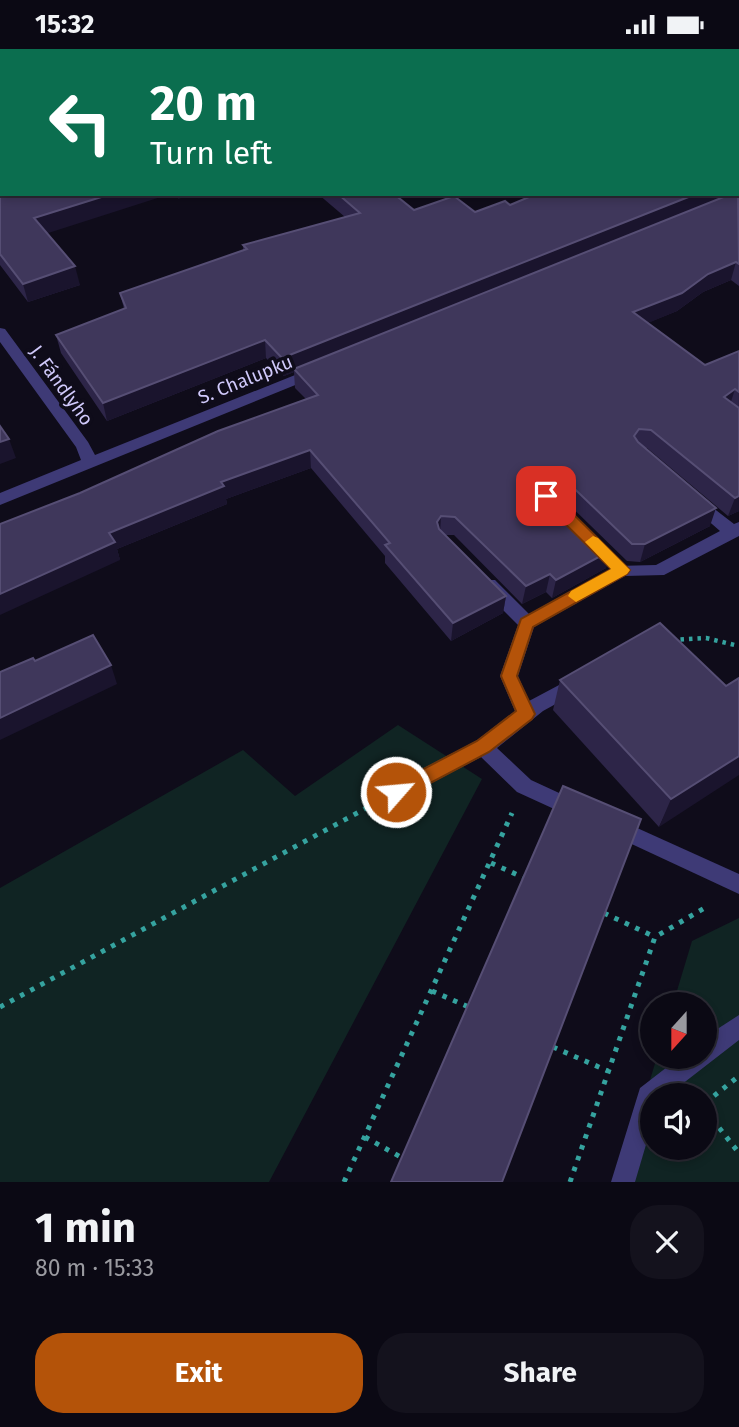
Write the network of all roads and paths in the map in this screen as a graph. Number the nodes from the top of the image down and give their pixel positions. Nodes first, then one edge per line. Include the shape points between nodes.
1 (0, 333) edge
2 (329, 366) edge
3 (90, 462) junction
4 (681, 488) edge
5 (0, 499) edge
6 (736, 530) edge
7 (473, 568) edge
8 (527, 623) junction
9 (660, 644) edge
10 (739, 646) edge
11 (597, 672) edge
12 (526, 714) junction
13 (483, 747) junction
14 (524, 786) junction
15 (396, 792) joint
16 (491, 863) junction
17 (528, 880) edge
18 (739, 884) edge
19 (715, 902) dead end
20 (604, 913) edge
21 (655, 936) junction
22 (432, 991) junction
23 (0, 1007) edge
24 (472, 1009) edge
25 (739, 1026) edge
26 (718, 1042) edge
27 (553, 1047) edge
28 (683, 1069) edge
29 (608, 1071) junction
30 (739, 1076) edge
31 (717, 1093) edge
32 (717, 1125) edge
33 (365, 1137) junction
34 (739, 1153) edge
35 (407, 1160) edge
36 (344, 1182) edge
37 (570, 1182) edge
38 (623, 1182) edge

1 - 3 street, J. Fándlyho
2 - 3 street, S. Chalupku
3 - 5 street, S. Chalupku
4 - 6 street
6 - 8 street via 658,571 617,566
7 - 8 street
8 - 12 street via 509,676
9 - 10 path via 685,636
11 - 12 street
12 - 13 street
13 - 14 street
13 - 15 street
14 - 16 path
14 - 18 street
15 - 23 path
16 - 17 path
16 - 22 path
19 - 21 path
20 - 21 path
21 - 29 path
22 - 24 path
22 - 33 path
25 - 26 street
27 - 29 path
28 - 38 street via 648,1096
29 - 37 path
30 - 31 path
32 - 34 path
33 - 35 path
33 - 36 path

